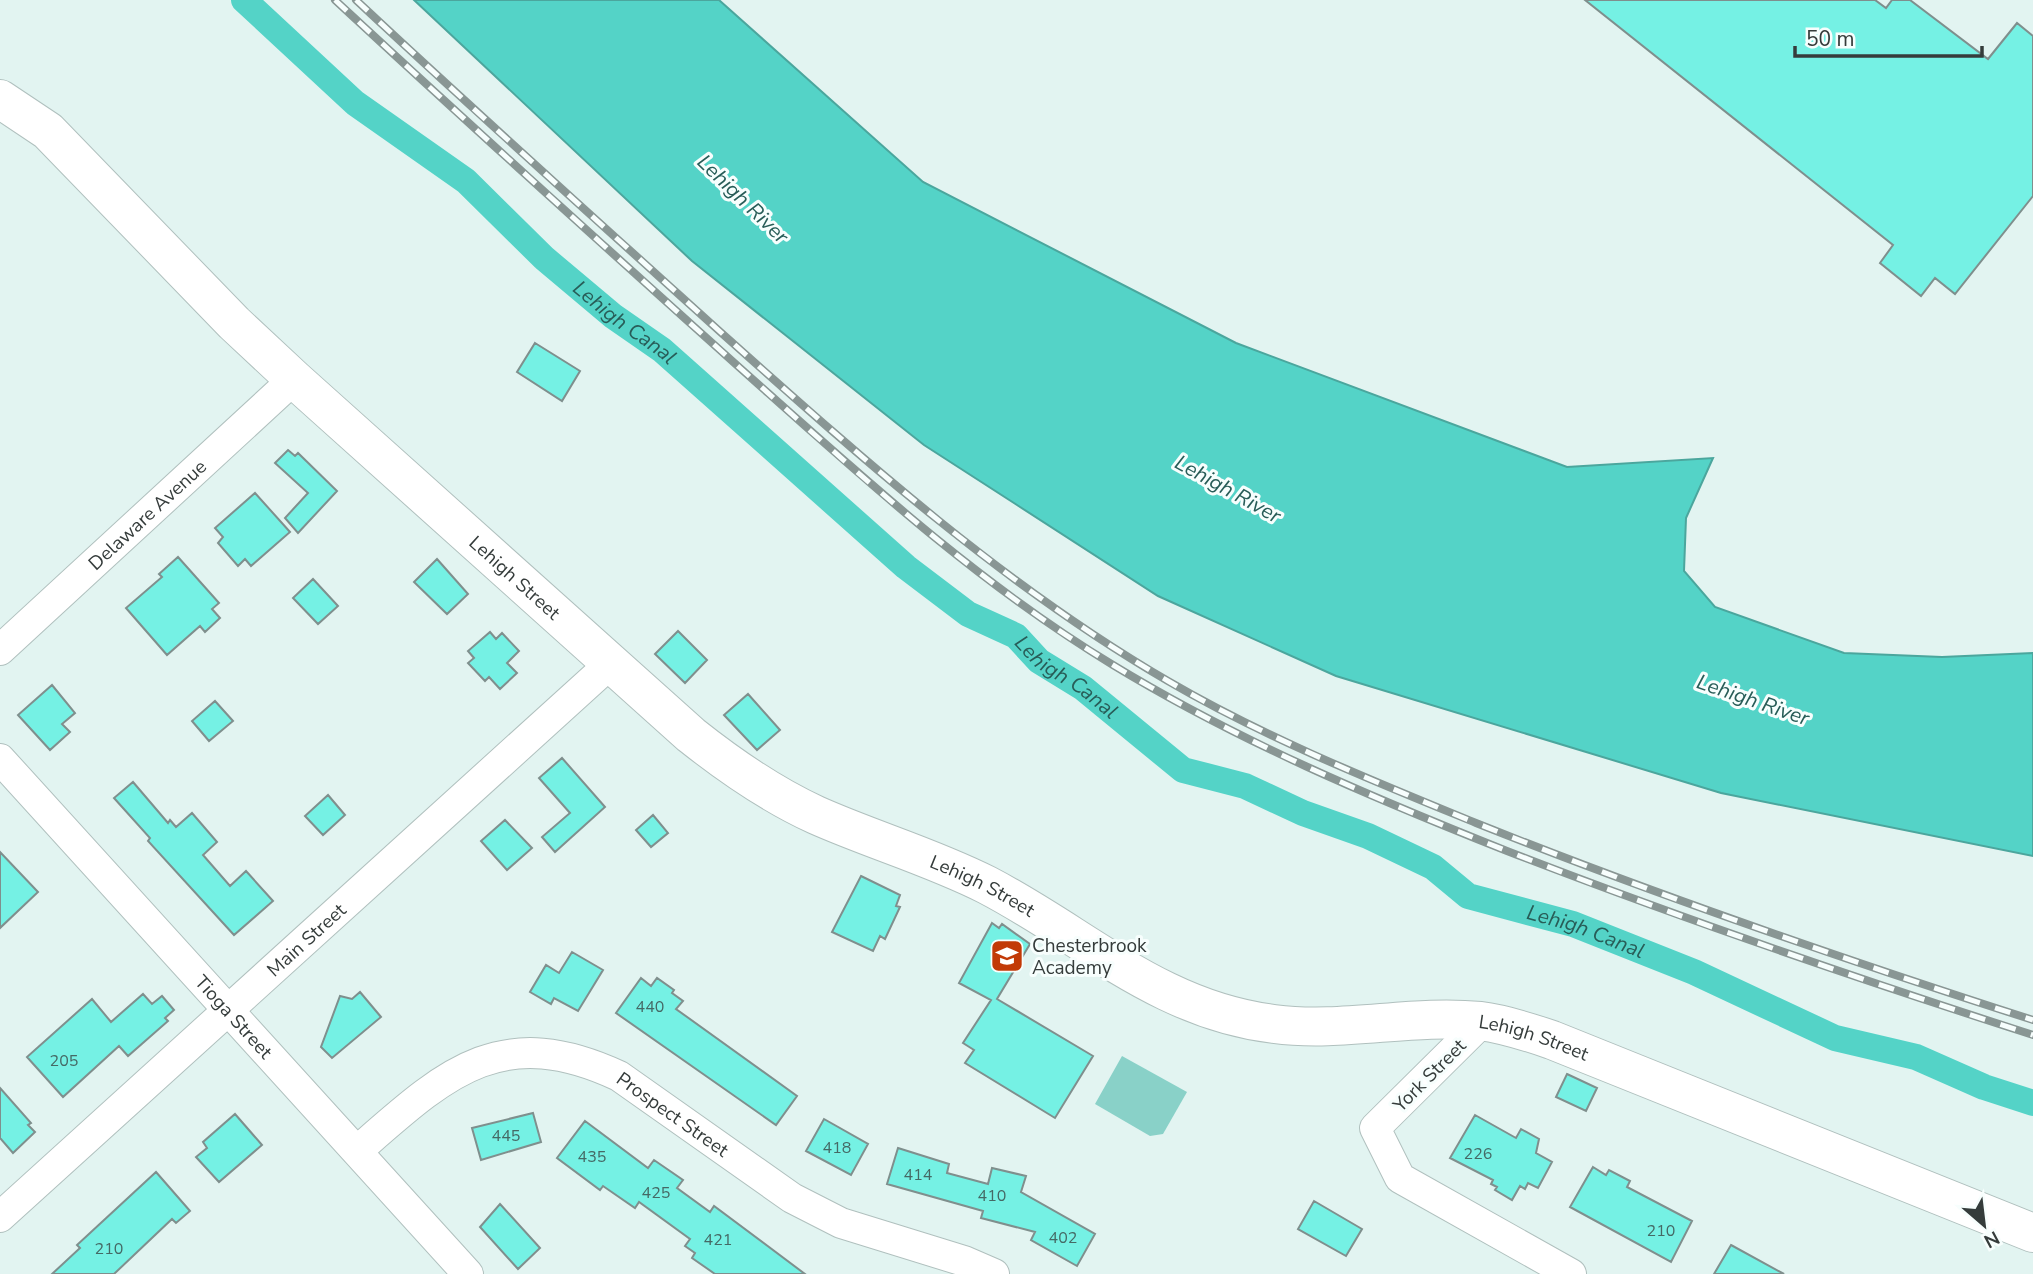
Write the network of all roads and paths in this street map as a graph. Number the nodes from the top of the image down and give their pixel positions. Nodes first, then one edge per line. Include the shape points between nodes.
1 (0, 99) edge
2 (294, 379) junction
3 (0, 650) edge
4 (611, 663) junction
5 (0, 759) edge
6 (228, 1010) junction
7 (1483, 1021) junction
8 (357, 1151) junction
9 (0, 1217) edge
10 (2033, 1233) edge
11 (468, 1274) edge
12 (994, 1274) edge
13 (1571, 1274) edge

1 - 2 street, Lehigh Street via 48,131 233,323
2 - 3 street, Delaware Avenue
2 - 4 street, Lehigh Street
4 - 6 street, Main Street
4 - 7 street, Lehigh Street via 691,735 758,784 816,815 987,885 1134,977 1179,999 1226,1015 1275,1024 1324,1027
5 - 6 street, Tioga Street
6 - 8 street, Tioga Street
6 - 9 street, Main Street
7 - 10 street, Lehigh Street via 1552,1040
7 - 13 street, York Street via 1375,1128 1400,1178
8 - 11 street, Tioga Street
8 - 12 street, Prospect Street via 430,1088 473,1064 508,1055 562,1056 619,1076 792,1198 841,1223

